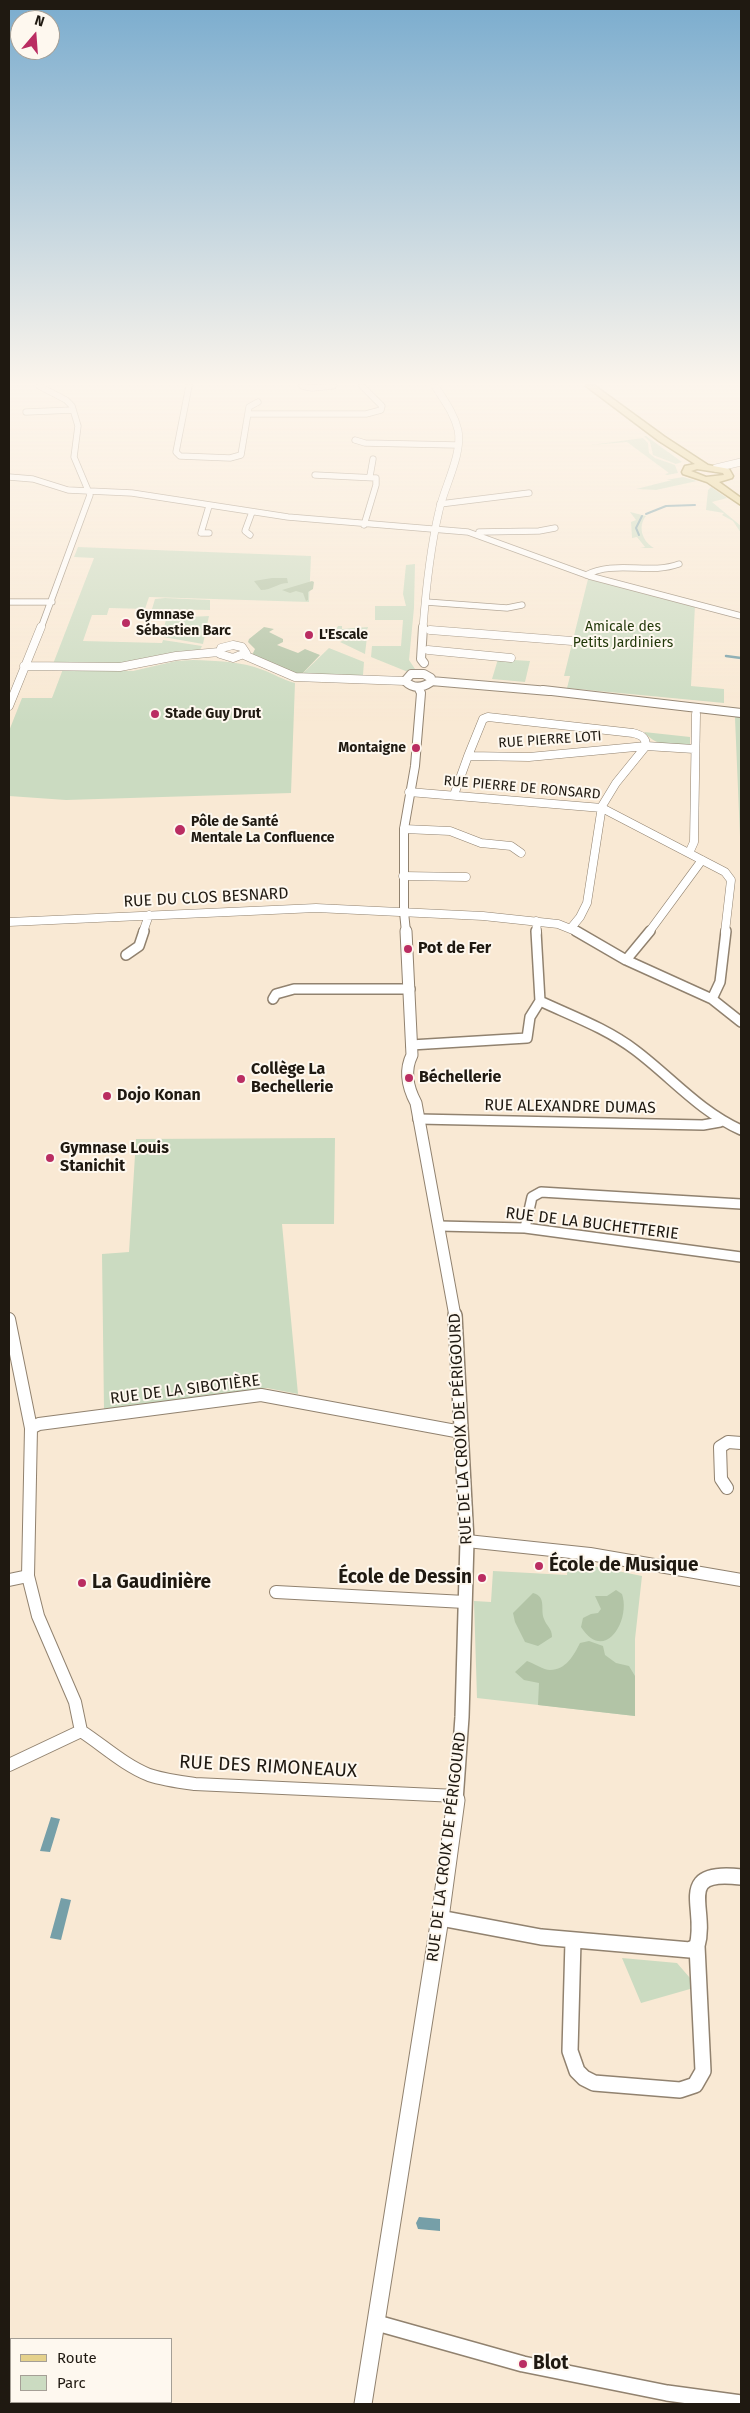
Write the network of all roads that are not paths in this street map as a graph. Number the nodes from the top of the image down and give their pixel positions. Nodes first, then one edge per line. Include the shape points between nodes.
1 (89, 499) edge
2 (163, 499) edge
3 (372, 499) edge
4 (442, 499) edge
5 (484, 499) edge
6 (440, 504) junction
7 (209, 506) junction
8 (252, 512) junction
9 (364, 525) junction
10 (435, 528) junction
11 (555, 528) dead end
12 (468, 532) junction
13 (209, 533) dead end
14 (250, 536) dead end
15 (679, 564) dead end
16 (586, 575) junction
17 (9, 602) edge
18 (52, 602) junction
19 (428, 602) junction
20 (522, 605) dead end
21 (741, 616) edge
22 (430, 630) junction
23 (572, 641) dead end
24 (428, 650) junction
25 (219, 652) junction
26 (244, 655) junction
27 (511, 658) dead end
28 (424, 663) junction
29 (24, 666) junction
30 (420, 674) junction
31 (432, 680) junction
32 (405, 681) junction
33 (418, 687) junction
34 (682, 705) junction
35 (9, 706) edge
36 (741, 709) edge
37 (741, 713) edge
38 (696, 714) dead end
39 (646, 746) junction
40 (694, 749) junction
41 (468, 756) junction
42 (409, 792) junction
43 (454, 795) junction
44 (602, 808) junction
45 (404, 829) junction
46 (521, 853) dead end
47 (689, 853) junction
48 (702, 860) junction
49 (403, 876) junction
50 (466, 877) dead end
51 (404, 912) junction
52 (149, 915) junction
53 (536, 921) junction
54 (9, 922) edge
55 (571, 928) junction
56 (126, 955) dead end
57 (626, 960) junction
58 (410, 988) junction
59 (272, 999) dead end
60 (712, 999) junction
61 (540, 1000) junction
62 (741, 1022) edge
63 (412, 1045) junction
64 (418, 1119) junction
65 (720, 1122) junction
66 (741, 1130) edge
67 (741, 1204) edge
68 (439, 1226) junction
69 (525, 1228) junction
70 (741, 1257) edge
71 (9, 1319) edge
72 (31, 1428) junction
73 (462, 1432) junction
74 (741, 1443) edge
75 (727, 1488) dead end
76 (468, 1541) junction
77 (28, 1576) junction
78 (9, 1580) edge
79 (741, 1580) edge
80 (276, 1592) dead end
81 (465, 1602) junction
82 (81, 1731) junction
83 (9, 1765) edge
84 (456, 1796) junction
85 (741, 1877) edge
86 (440, 1918) junction
87 (573, 1940) junction
88 (697, 1946) junction
89 (377, 2323) junction
90 (668, 2398) edge
91 (741, 2403) edge
92 (363, 2404) edge

1 - 18 street
2 - 7 street
3 - 9 street
4 - 6 street
5 - 6 street
6 - 10 street
7 - 8 street
7 - 13 street via 201,533
8 - 9 street
8 - 14 street via 245,531
9 - 10 street
10 - 12 street
10 - 19 street via 428,568
11 - 12 street
12 - 16 street
15 - 16 street via 667,568 599,570
16 - 21 street
17 - 18 street
18 - 29 street
19 - 20 street via 506,608
19 - 22 street
19 - 28 street via 421,659
22 - 23 street
22 - 24 street
24 - 27 street
24 - 28 street
25 - 26 street via 229,658
25 - 26 street via 225,647 238,646 245,648
25 - 29 street via 120,667
26 - 32 street via 295,677
28 - 30 street
29 - 35 street
30 - 31 street
30 - 32 street via 408,676
31 - 33 street via 426,686
31 - 34 street
32 - 33 street
33 - 42 street, RUE DE LA CROIX DE PÉRIGOURD via 421,693
34 - 36 street
34 - 37 street
38 - 40 street
39 - 40 street, RUE PIERRE LOTI
39 - 41 street, RUE PIERRE LOTI via 529,757
39 - 41 street via 641,735 632,733 488,717 483,718
39 - 44 street
40 - 47 street via 694,842
41 - 43 street
42 - 43 street, RUE PIERRE DE RONSARD
42 - 45 street, RUE DE LA CROIX DE PÉRIGOURD
43 - 44 street, RUE PIERRE DE RONSARD
44 - 47 street, RUE PIERRE DE RONSARD
44 - 55 street via 588,898
45 - 46 street via 450,832 481,843 511,846
45 - 49 street, RUE DE LA CROIX DE PÉRIGOURD
47 - 48 street, RUE PIERRE DE RONSARD
48 - 57 street
48 - 60 street, RUE PIERRE DE RONSARD via 725,872 731,880 720,982
49 - 50 street
49 - 51 street, RUE DE LA CROIX DE PÉRIGOURD
51 - 52 street, RUE DU CLOS BESNARD via 316,908
51 - 53 street, RUE DU CLOS BESNARD
51 - 58 street, RUE DE LA CROIX DE PÉRIGOURD
52 - 54 street, RUE DU CLOS BESNARD
52 - 56 street via 139,946
53 - 55 street, RUE DU CLOS BESNARD
53 - 61 street
55 - 57 street, RUE DU CLOS BESNARD
57 - 60 street, RUE DU CLOS BESNARD
58 - 59 street via 294,989 276,994
58 - 63 street, RUE DE LA CROIX DE PÉRIGOURD
60 - 62 street, RUE DU CLOS BESNARD
61 - 63 street via 530,1016 529,1035 525,1039
61 - 65 street via 633,1048
63 - 64 street, RUE DE LA CROIX DE PÉRIGOURD via 408,1061 410,1094 416,1103
64 - 65 street, RUE ALEXANDRE DUMAS via 703,1125
64 - 68 street, RUE DE LA CROIX DE PÉRIGOURD
65 - 66 street
67 - 69 street via 541,1192 532,1198
68 - 69 street, RUE DE LA BUCHETTERIE
68 - 73 street, RUE DE LA CROIX DE PÉRIGOURD via 455,1309
69 - 70 street, RUE DE LA BUCHETTERIE
71 - 72 street
72 - 73 street, RUE DE LA SIBOTIÈRE via 39,1424 261,1395
72 - 77 street
73 - 76 street, RUE DE LA CROIX DE PÉRIGOURD
74 - 75 street via 728,1442 720,1447 720,1479
76 - 79 street via 590,1554
76 - 81 street, RUE DE LA CROIX DE PÉRIGOURD
77 - 78 street
77 - 82 street via 38,1616 75,1702
80 - 81 street
81 - 84 street, RUE DE LA CROIX DE PÉRIGOURD
82 - 83 street
82 - 84 street, RUE DES RIMONEAUX via 150,1775 174,1781
84 - 86 street, RUE DE LA CROIX DE PÉRIGOURD
85 - 88 street via 719,1875 707,1878 701,1885 697,1896
86 - 87 street via 514,1933
86 - 89 street, RUE DE LA CROIX DE PÉRIGOURD
87 - 88 street via 690,1950
87 - 88 street via 570,2051 575,2068 582,2077 594,2083 680,2090 696,2085 703,2071
89 - 90 street via 523,2364
89 - 92 street, RUE DE LA CROIX DE PÉRIGOURD
90 - 91 street

